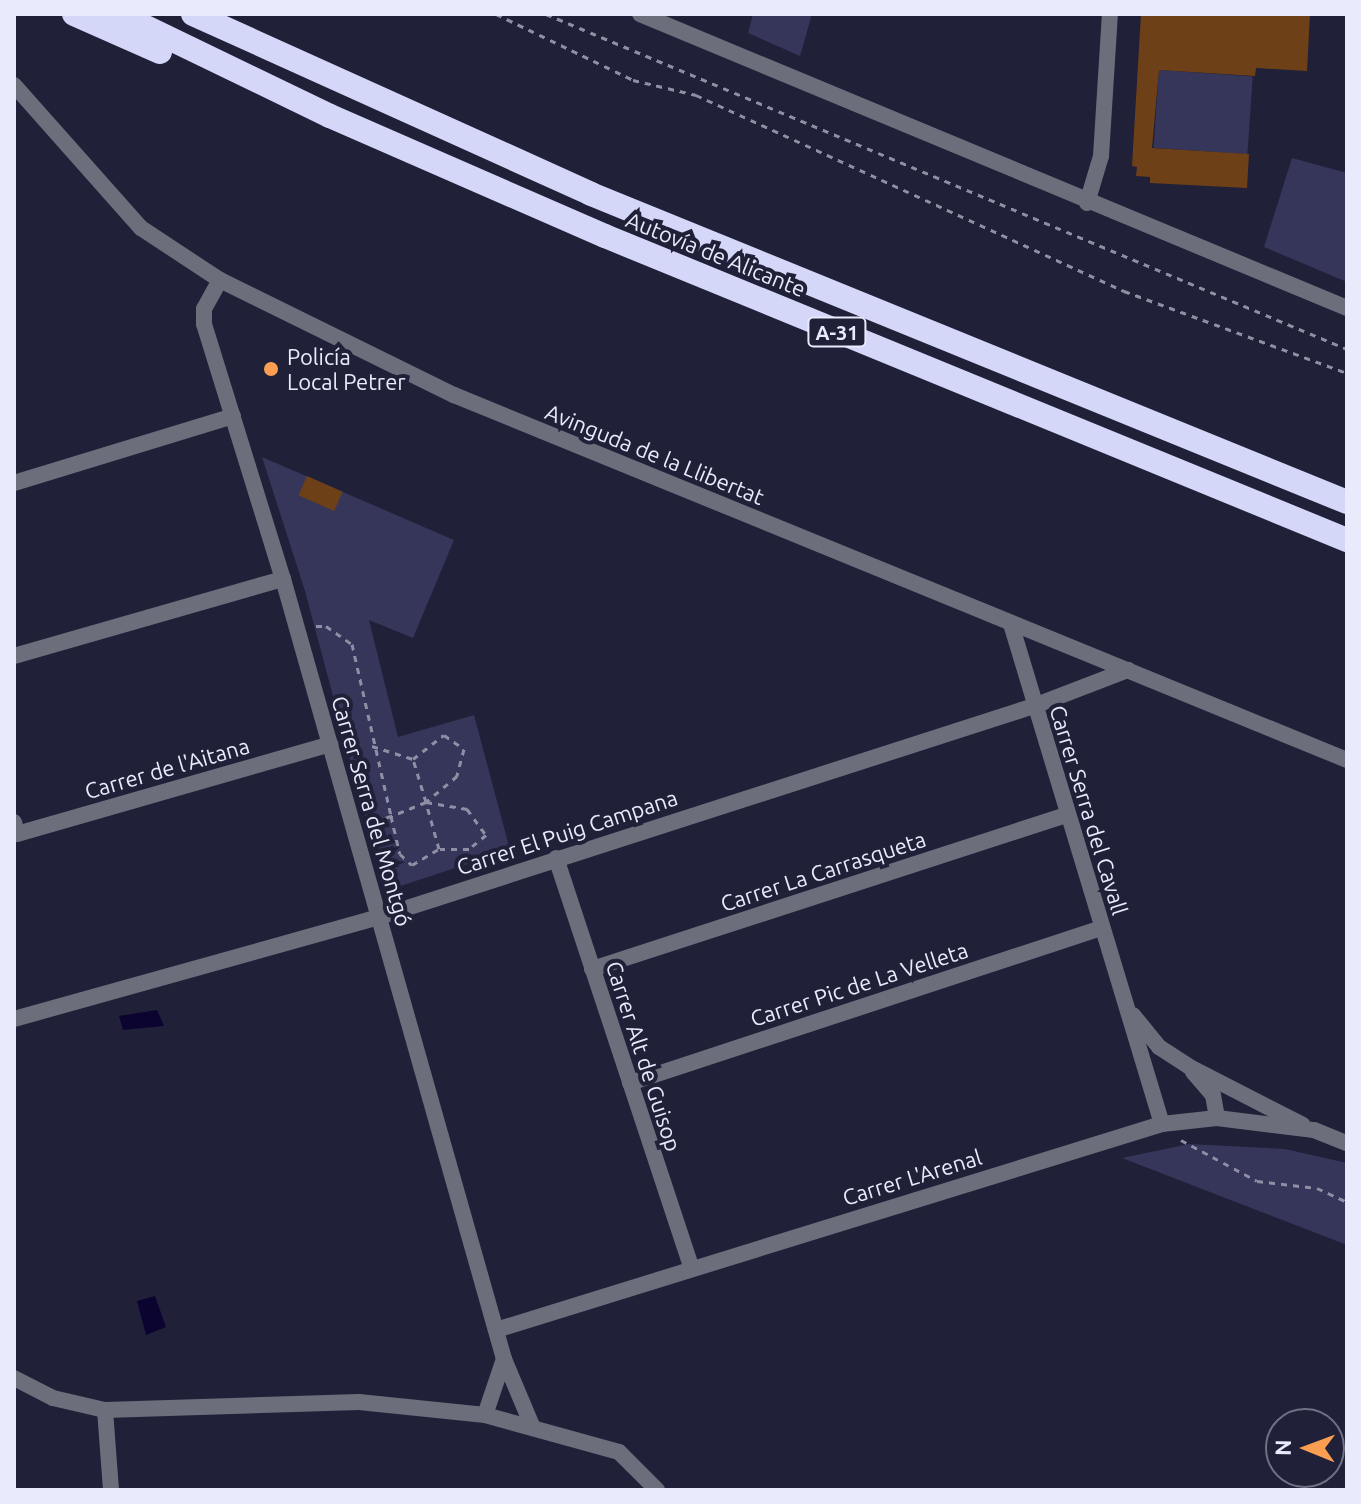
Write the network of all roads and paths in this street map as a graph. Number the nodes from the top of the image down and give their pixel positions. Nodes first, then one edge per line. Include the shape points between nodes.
1 (74, 14) edge
2 (119, 14) edge
3 (193, 14) edge
4 (230, 14) edge
5 (496, 14) edge
6 (546, 14) edge
7 (640, 14) edge
8 (1110, 14) edge
9 (287, 53) junction
10 (214, 62) junction
11 (14, 85) edge
12 (1087, 203) junction
13 (220, 280) junction
14 (1347, 308) edge
15 (1347, 349) edge
16 (1347, 373) edge
17 (233, 416) junction
18 (14, 483) edge
19 (1347, 502) edge
20 (1347, 540) edge
21 (283, 579) junction
22 (1011, 624) junction
23 (296, 627) junction
24 (14, 656) edge
25 (1128, 670) junction
26 (1034, 706) junction
27 (330, 744) junction
28 (372, 746) junction
29 (413, 759) junction
30 (1347, 760) edge
31 (426, 802) junction
32 (1067, 815) junction
33 (391, 816) junction
34 (16, 828) edge
35 (354, 829) junction
36 (439, 849) junction
37 (556, 858) junction
38 (379, 917) junction
39 (1102, 928) junction
40 (592, 969) junction
41 (1127, 1007) junction
42 (14, 1019) edge
43 (1188, 1066) junction
44 (630, 1083) junction
45 (1217, 1118) junction
46 (1162, 1124) junction
47 (1314, 1130) junction
48 (1347, 1143) edge
49 (1189, 1144) dead end
50 (1347, 1202) edge
51 (691, 1267) junction
52 (496, 1330) junction
53 (504, 1359) junction
54 (14, 1378) edge
55 (105, 1410) junction
56 (485, 1415) junction
57 (533, 1428) junction
58 (111, 1490) edge
59 (657, 1490) edge

1 - 10 highway via 168,55
2 - 10 highway, Autovía de Alicante / A-31
3 - 9 highway, Autovía de Alicante / A-31
4 - 9 highway
5 - 16 path via 633,80 696,95 1124,291
6 - 15 path
7 - 12 street
8 - 12 street via 1101,156
9 - 19 highway, Autovía de Alicante / A-31 via 591,194
10 - 20 highway, Autovía de Alicante / A-31 via 605,236
11 - 13 street, Avinguda de la Llibertat via 141,228
12 - 14 street
13 - 17 street, Carrer Serra del Montgó via 204,309 204,324
13 - 22 street, Avinguda de la Llibertat via 454,395
17 - 18 street
17 - 21 street, Carrer Serra del Montgó
21 - 23 street, Carrer Serra del Montgó
21 - 24 street
22 - 25 street, Avinguda de la Llibertat
22 - 26 street, Carrer Serra del Cavall
23 - 27 street, Carrer Serra del Montgó
23 - 28 path via 326,626 352,644
25 - 26 street, Carrer El Puig Campana
25 - 30 street, Avinguda de la Llibertat
26 - 32 street, Carrer Serra del Cavall
26 - 37 street, Carrer El Puig Campana
27 - 34 street, Carrer de l'Aitana
27 - 35 street, Carrer Serra del Montgó
28 - 29 path
28 - 33 path
29 - 31 path
29 - 31 path via 444,735 464,749 457,776
31 - 33 path
31 - 36 path
31 - 36 path via 467,809 486,835 469,849
32 - 39 street, Carrer Serra del Cavall
32 - 40 street, Carrer La Carrasqueta
33 - 35 path
33 - 36 path via 400,854 412,865
35 - 38 street, Carrer Serra del Montgó
37 - 38 street, Carrer El Puig Campana
37 - 40 street, Carrer Alt de Guisop
38 - 42 street, Carrer El Puig Campana
38 - 52 street, Carrer Serra del Montgó
39 - 41 street, Carrer Serra del Cavall
39 - 44 street, Carrer Pic de La Velleta
40 - 44 street, Carrer Alt de Guisop
41 - 43 street, Carrer Serra del Cavall via 1159,1047
41 - 46 street, Carrer Serra del Cavall
43 - 45 street, Carrer Serra del Cavall via 1213,1095
43 - 47 street, Carrer Serra del Cavall
44 - 51 street, Carrer Alt de Guisop
45 - 46 street, Carrer L'Arenal
45 - 47 street, Carrer L'Arenal
46 - 51 street, Carrer L'Arenal
47 - 48 street, Carrer L'Arenal
49 - 50 path via 1257,1181 1317,1188
51 - 52 street, Carrer L'Arenal
52 - 53 street, Carrer Serra del Montgó
53 - 56 street
53 - 57 street, Carrer Serra del Montgó
54 - 55 street via 53,1398
55 - 56 street via 359,1402
55 - 58 street
56 - 57 street
57 - 59 street via 619,1452

